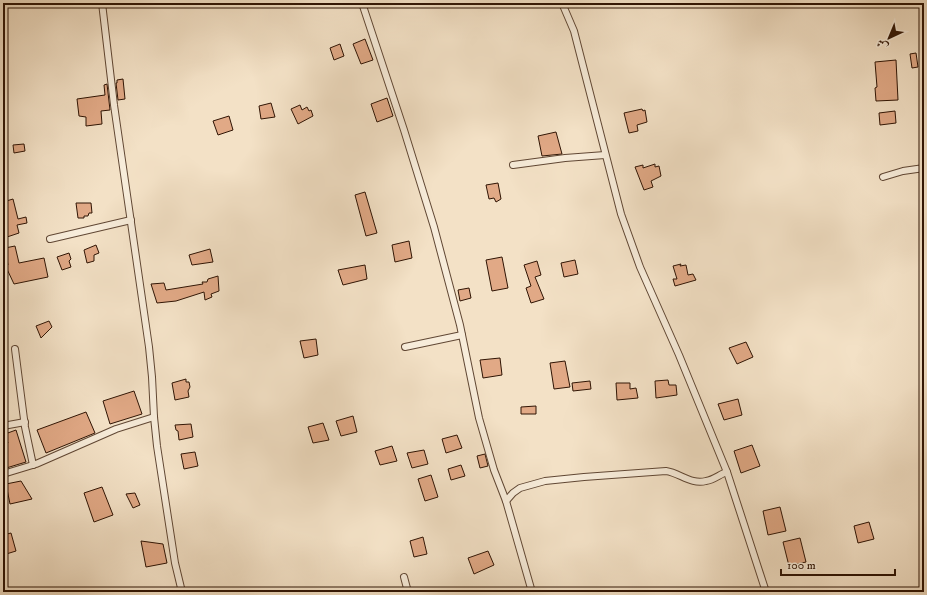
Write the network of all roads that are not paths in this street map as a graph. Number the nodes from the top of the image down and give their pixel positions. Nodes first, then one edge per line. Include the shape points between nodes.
1 (102, 3) edge
2 (362, 3) edge
3 (562, 3) edge
4 (605, 155) junction
5 (513, 165) dead end
6 (924, 168) edge
7 (883, 176) dead end
8 (131, 220) junction
9 (50, 239) dead end
10 (462, 335) junction
11 (405, 347) dead end
12 (15, 349) dead end
13 (154, 417) junction
14 (24, 422) junction
15 (3, 426) edge
16 (33, 465) junction
17 (727, 472) junction
18 (3, 474) edge
19 (506, 501) junction
20 (404, 577) dead end
21 (182, 592) edge
22 (408, 592) edge
23 (532, 592) edge
24 (766, 592) edge

1 - 8 street
2 - 10 street via 446,266
3 - 4 street via 574,31
4 - 5 street
4 - 17 street via 621,214 640,266
6 - 7 street
8 - 9 street
8 - 13 street via 151,366
10 - 11 street
10 - 19 street via 481,425
12 - 14 street
13 - 16 street via 116,429
13 - 21 street via 176,568
14 - 15 street
14 - 16 street
16 - 18 street
17 - 19 street via 701,482 666,471 557,479 520,488
17 - 24 street
19 - 23 street
20 - 22 street

